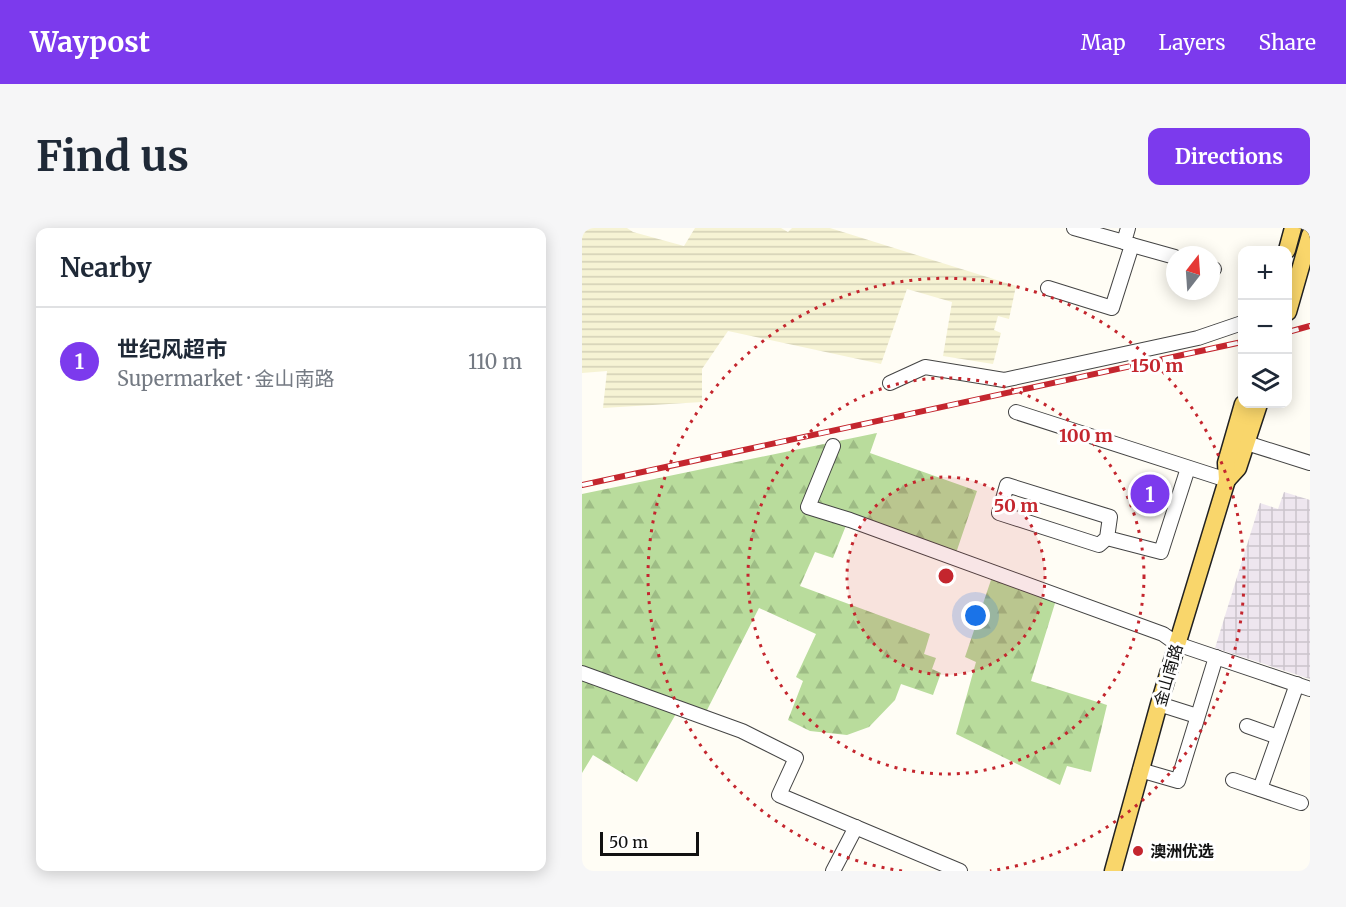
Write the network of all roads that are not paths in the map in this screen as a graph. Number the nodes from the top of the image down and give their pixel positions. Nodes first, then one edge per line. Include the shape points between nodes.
1 (1074, 228) edge
2 (1128, 228) edge
3 (1293, 228) edge
4 (1310, 235) edge
5 (1128, 244) junction
6 (1288, 246) edge
7 (1166, 255) edge
8 (1048, 288) dead end
9 (1291, 300) edge
10 (1238, 324) edge
11 (890, 383) dead end
12 (1243, 408) edge
13 (1257, 408) edge
14 (1016, 412) dead end
15 (1239, 441) junction
16 (833, 446) dead end
17 (1310, 463) edge
18 (1188, 468) junction
19 (1227, 480) junction
20 (1107, 538) junction
21 (1177, 644) junction
22 (1216, 657) junction
23 (582, 673) edge
24 (1303, 686) edge
25 (1159, 704) junction
26 (1197, 716) junction
27 (1248, 726) dead end
28 (1278, 737) junction
29 (1140, 770) junction
30 (1233, 780) dead end
31 (1260, 789) junction
32 (1301, 803) dead end
33 (856, 827) junction
34 (833, 871) edge
35 (960, 871) edge
36 (1113, 871) edge

1 - 5 street
2 - 5 street
3 - 6 main road
4 - 9 main road
5 - 7 street
5 - 8 street via 1112,308
10 - 11 street via 1198,338 1004,380 925,367
12 - 15 main road, 金山南路
13 - 15 main road, 金山南路
14 - 18 street
15 - 17 street
15 - 19 main road, 金山南路 via 1238,468
16 - 21 street via 808,507 1163,634
18 - 19 street
18 - 20 street via 1161,552
19 - 21 main road, 金山南路
20 - 20 street via 1110,517 1007,485 999,513 1099,545
21 - 22 street
21 - 25 main road, 金山南路
22 - 24 street
22 - 26 street
23 - 33 street via 742,731 796,758 779,795
24 - 28 street
25 - 26 street
25 - 29 main road, 金山南路
26 - 29 street via 1178,781
27 - 28 street
28 - 31 street
29 - 36 main road, 金山南路
30 - 31 street
31 - 32 street
33 - 34 street
33 - 35 street

